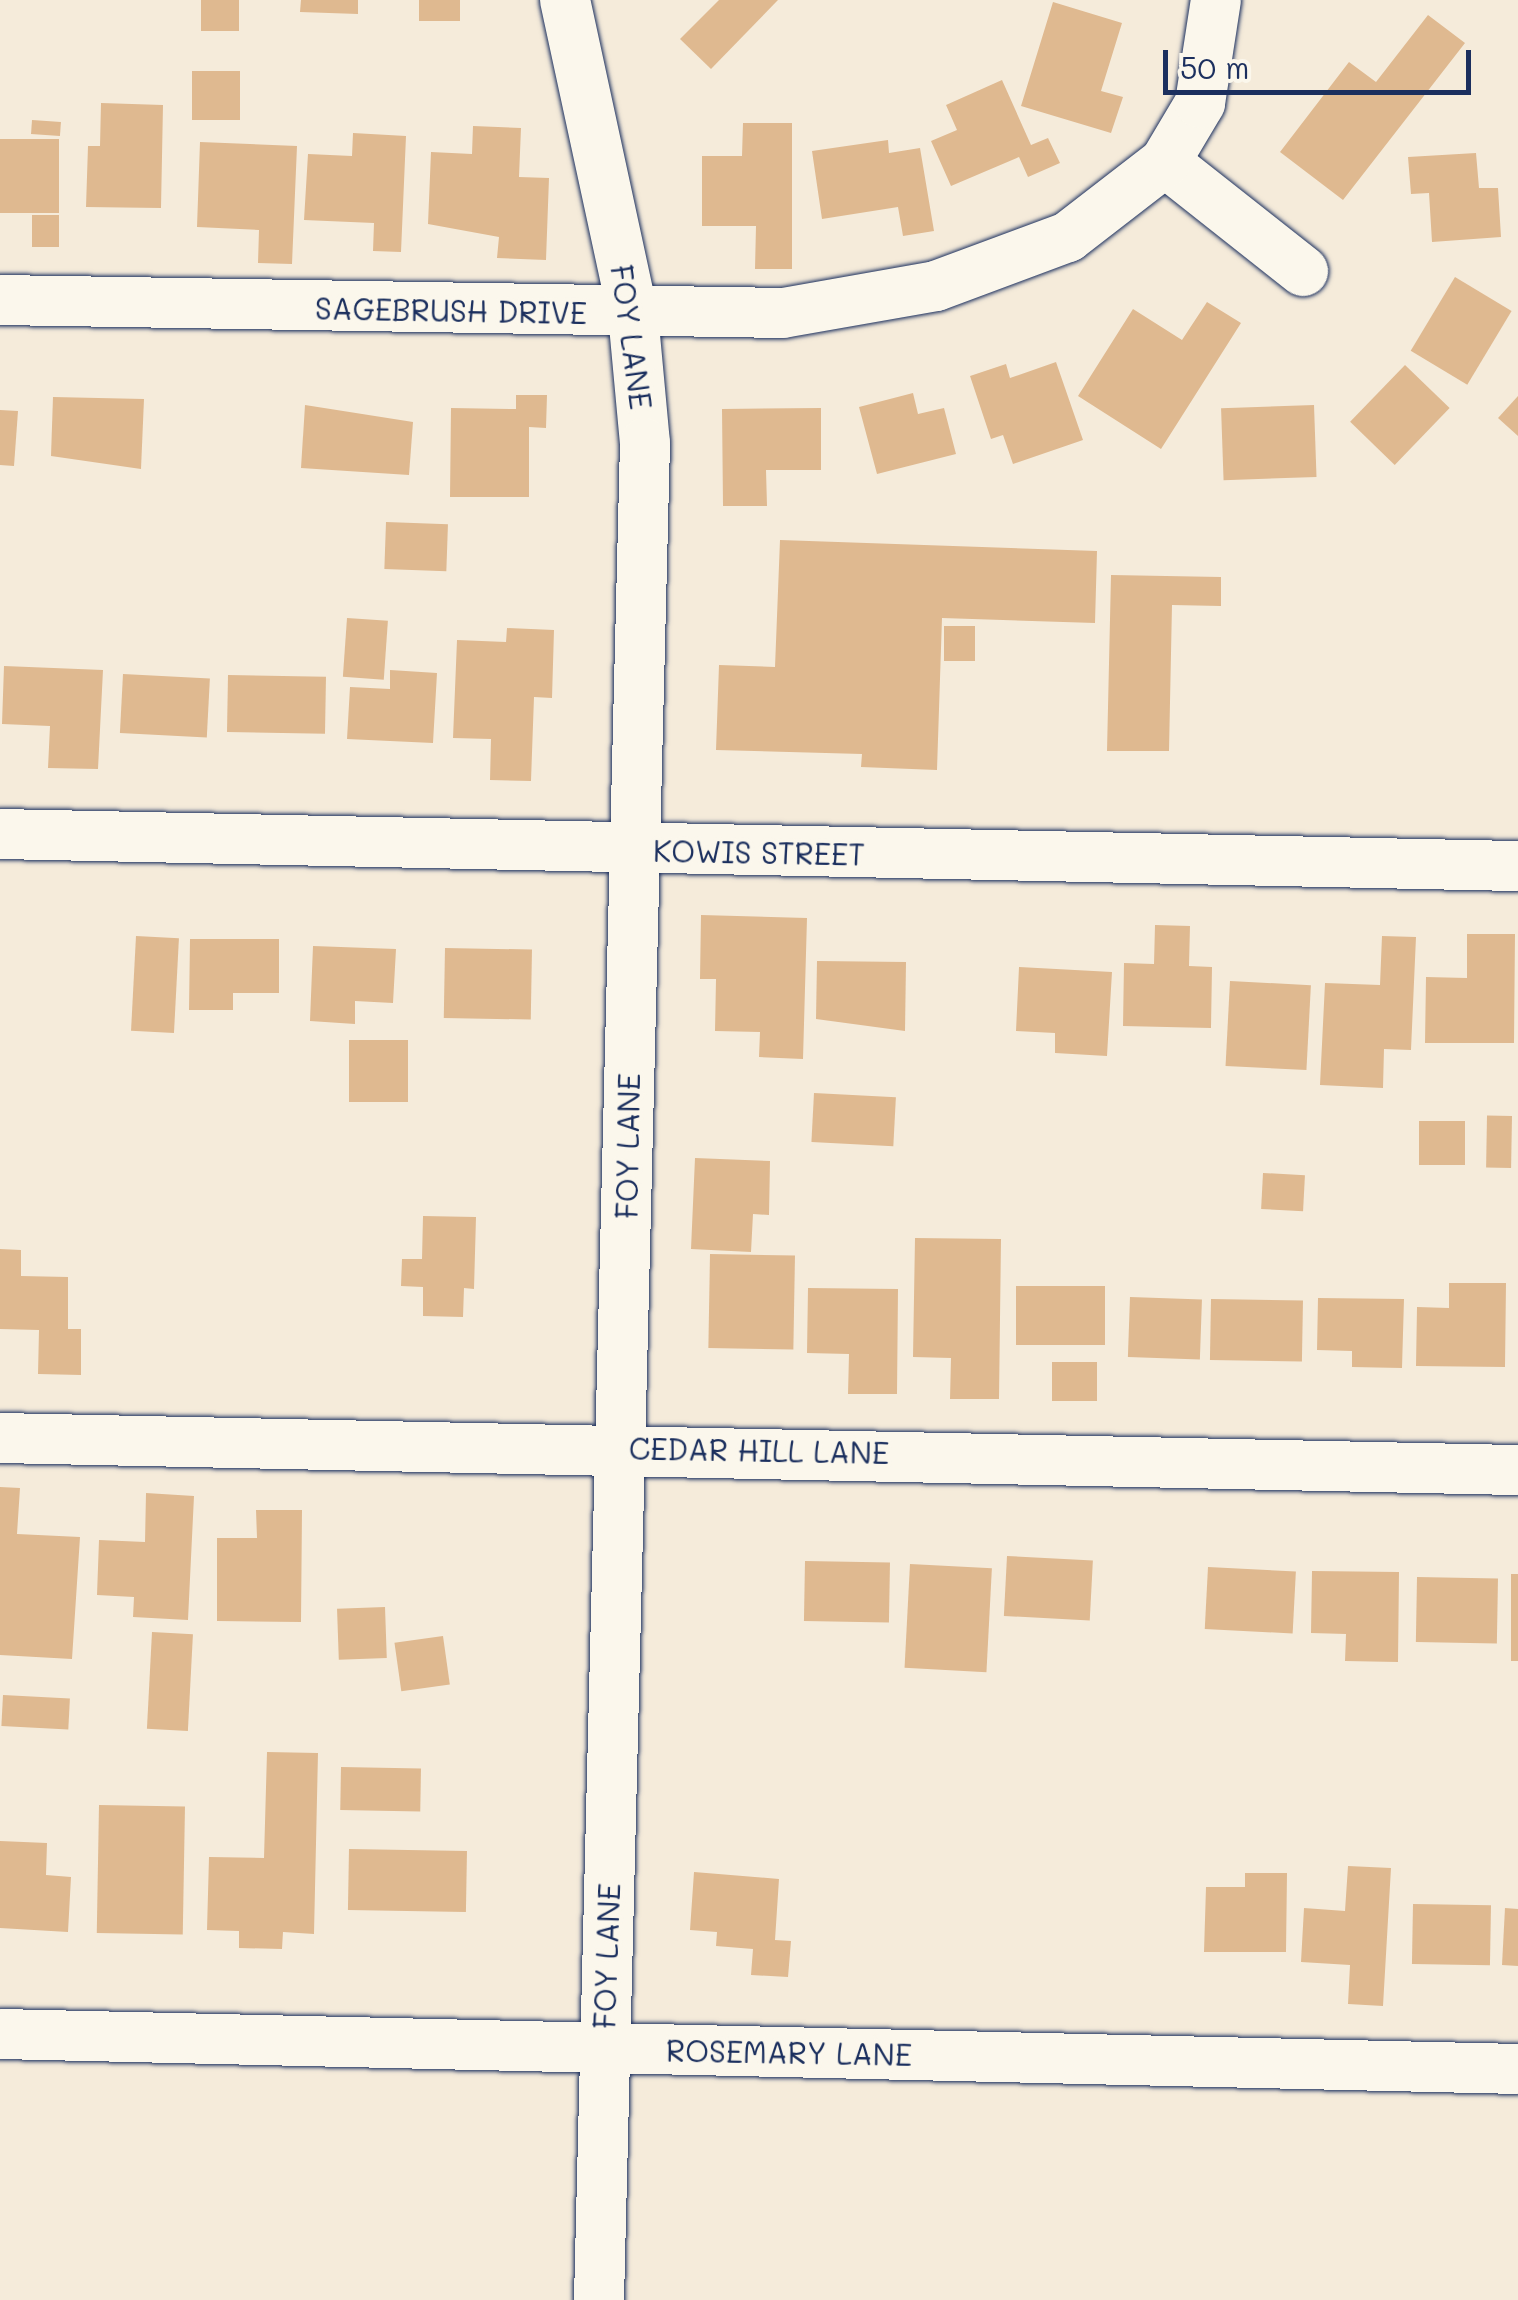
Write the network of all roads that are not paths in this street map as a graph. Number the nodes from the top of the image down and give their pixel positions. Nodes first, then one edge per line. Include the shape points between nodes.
1 (564, 0) edge
2 (1216, 0) edge
3 (1165, 162) junction
4 (1303, 271) dead end
5 (0, 300) edge
6 (633, 314) junction
7 (0, 834) edge
8 (633, 850) junction
9 (1518, 866) edge
10 (0, 1438) edge
11 (621, 1447) junction
12 (1518, 1470) edge
13 (0, 2034) edge
14 (604, 2047) junction
15 (1518, 2069) edge
16 (599, 2300) edge

1 - 6 street, FOY LANE
2 - 3 street via 1200,103
3 - 4 street
3 - 6 street, SAGEBRUSH DRIVE via 1068,237 936,286 784,313
5 - 6 street, SAGEBRUSH DRIVE
6 - 8 street, FOY LANE via 645,443
7 - 8 street, KOWIS STREET
8 - 9 street, KOWIS STREET
8 - 11 street, FOY LANE
10 - 11 street, CEDAR HILL LANE
11 - 12 street, CEDAR HILL LANE
11 - 14 street, FOY LANE
13 - 14 street, ROSEMARY LANE
14 - 15 street, ROSEMARY LANE
14 - 16 street, FOY LANE

